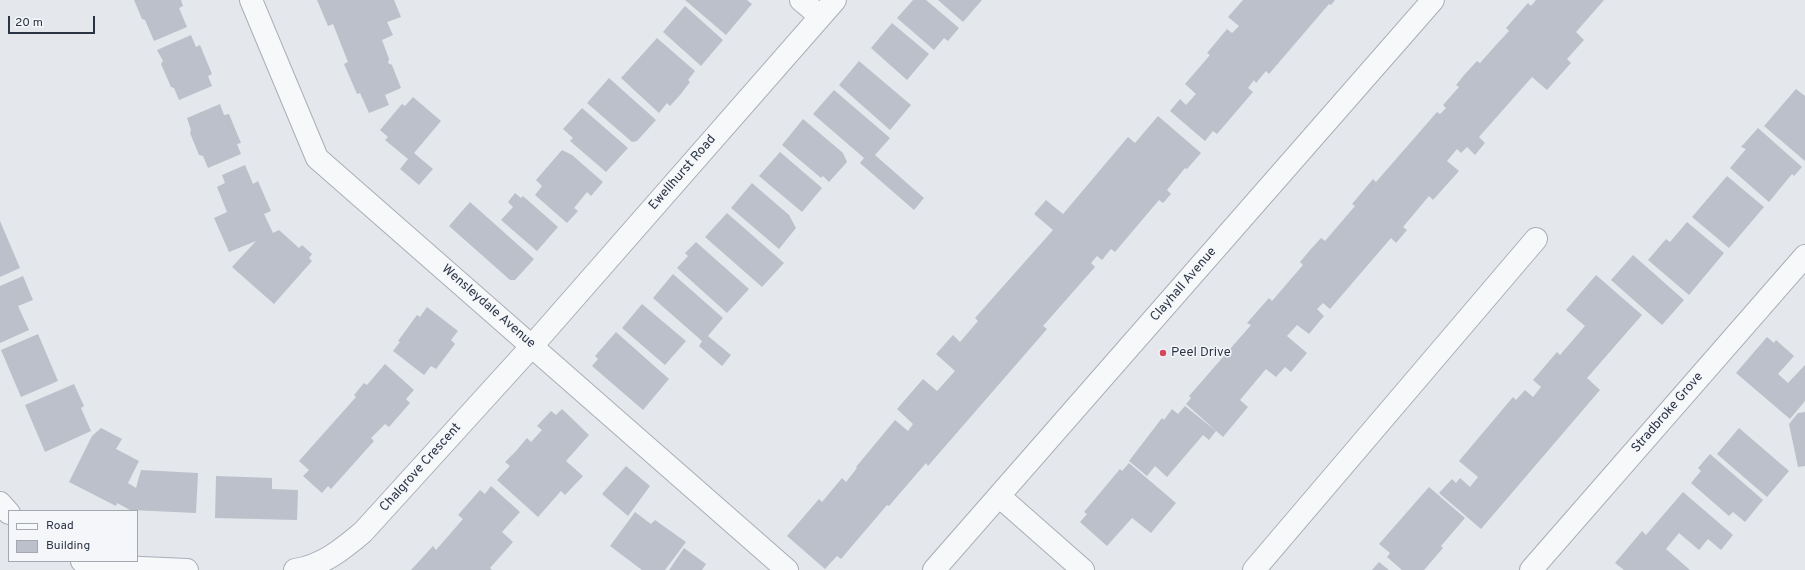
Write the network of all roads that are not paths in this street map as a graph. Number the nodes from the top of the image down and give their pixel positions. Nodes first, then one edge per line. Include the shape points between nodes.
1 (251, 0) edge
2 (801, 0) edge
3 (834, 0) edge
4 (1433, 0) edge
5 (820, 16) junction
6 (1536, 239) dead end
7 (1805, 256) edge
8 (532, 346) junction
9 (999, 496) junction
10 (0, 503) edge
11 (8, 512) edge
12 (85, 562) edge
13 (187, 570) edge
14 (295, 570) edge
15 (788, 570) edge
16 (934, 570) edge
17 (1083, 570) edge
18 (1254, 570) edge
19 (1530, 570) edge

1 - 8 street, Wensleydale Avenue via 317,158
2 - 5 street
3 - 5 street, Ewellhurst Road
4 - 9 street, Clayhall Avenue
5 - 8 street, Ewellhurst Road
6 - 18 street
7 - 19 street, Stradbroke Grove
8 - 14 street, Chalgrove Crescent via 363,532 337,554 306,568
8 - 15 street, Wensleydale Avenue
9 - 16 street, Clayhall Avenue
9 - 17 street
10 - 11 street
12 - 13 street via 96,566

